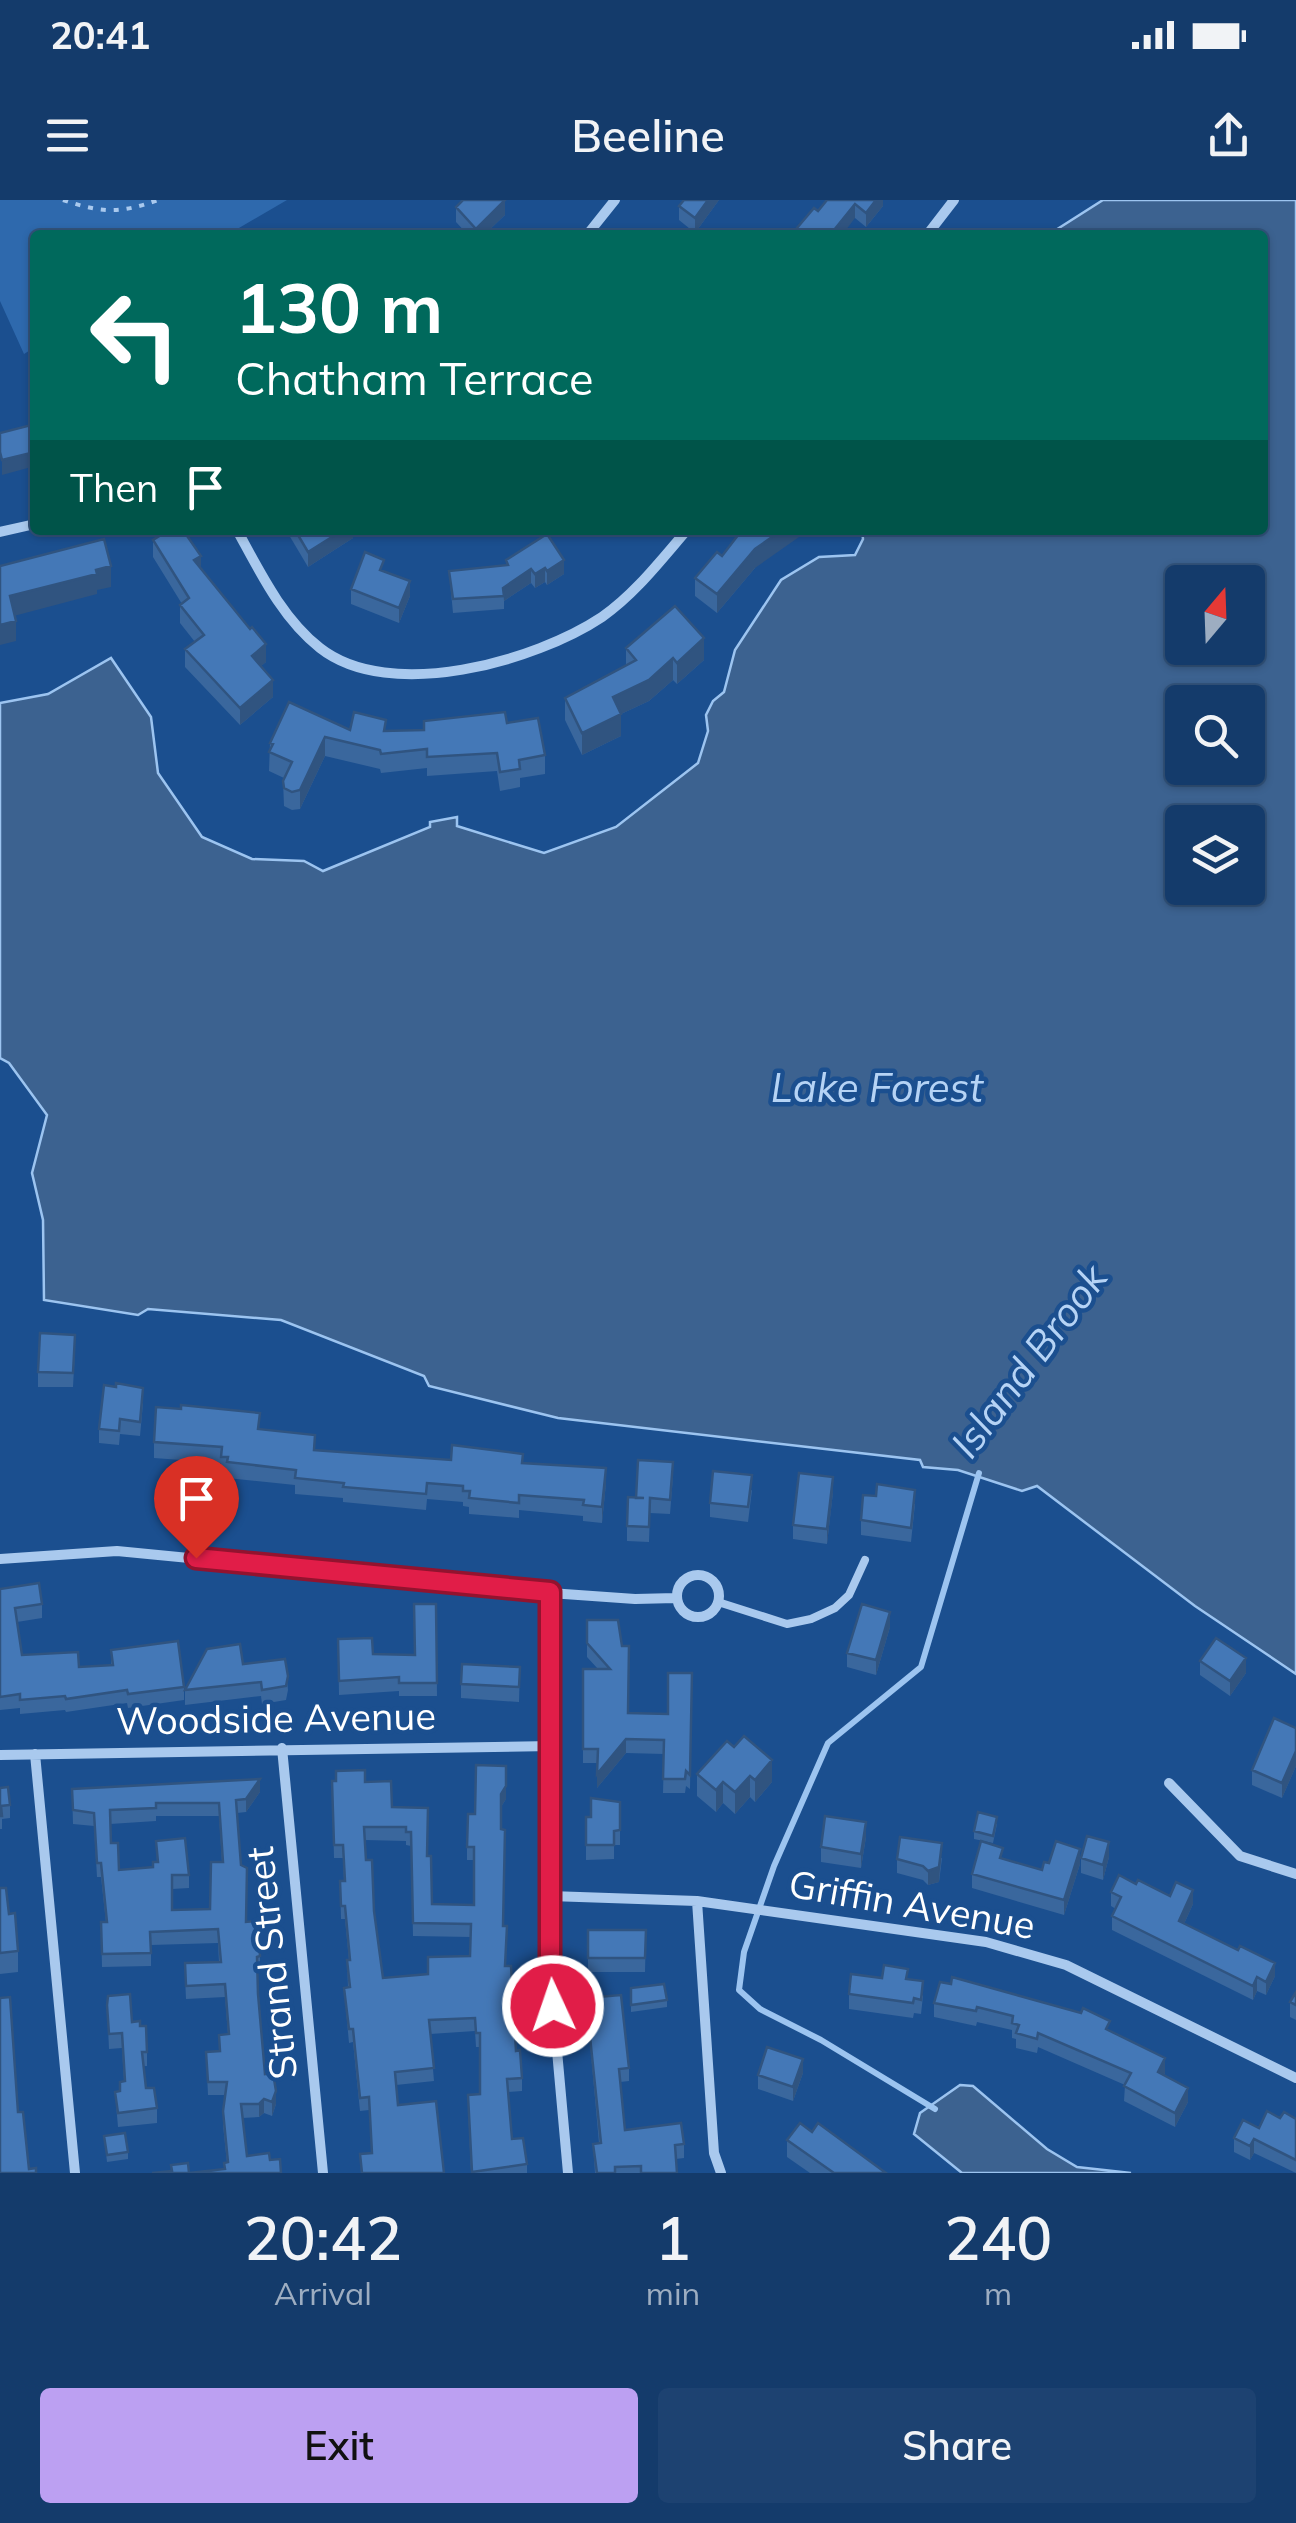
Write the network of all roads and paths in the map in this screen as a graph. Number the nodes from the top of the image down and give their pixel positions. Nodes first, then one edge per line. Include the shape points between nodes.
1 (63, 200) edge
2 (158, 200) edge
3 (616, 200) edge
4 (954, 200) edge
5 (591, 230) edge
6 (930, 230) edge
7 (30, 525) edge
8 (0, 532) edge
9 (241, 535) edge
10 (683, 535) edge
11 (0, 1558) edge
12 (865, 1560) dead end
13 (550, 1592) junction
14 (676, 1598) junction
15 (718, 1602) junction
16 (552, 1746) junction
17 (282, 1748) junction
18 (35, 1754) junction
19 (0, 1755) edge
20 (1169, 1783) dead end
21 (1296, 1874) edge
22 (550, 1896) junction
23 (697, 1901) junction
24 (1296, 2078) edge
25 (75, 2173) edge
26 (323, 2173) edge
27 (568, 2173) edge
28 (721, 2173) edge

1 - 2 path via 98,212
3 - 5 street
4 - 6 street
7 - 8 street
9 - 10 street via 278,600 319,647 352,665 397,674 466,668 568,638 628,596
11 - 13 street via 117,1551
12 - 15 lane via 850,1595 811,1618 787,1624
13 - 14 street
13 - 16 street
14 - 15 street via 695,1617
14 - 15 street via 682,1582 697,1575 712,1581
16 - 17 street, Woodside Avenue
16 - 22 street
17 - 18 street, Woodside Avenue
17 - 26 street, Strand Street
18 - 19 street, Woodside Avenue
18 - 25 street
20 - 21 street via 1240,1856
22 - 23 street, Griffin Avenue
22 - 27 street
23 - 24 street, Griffin Avenue via 986,1942 1066,1965
23 - 28 street via 714,2153

